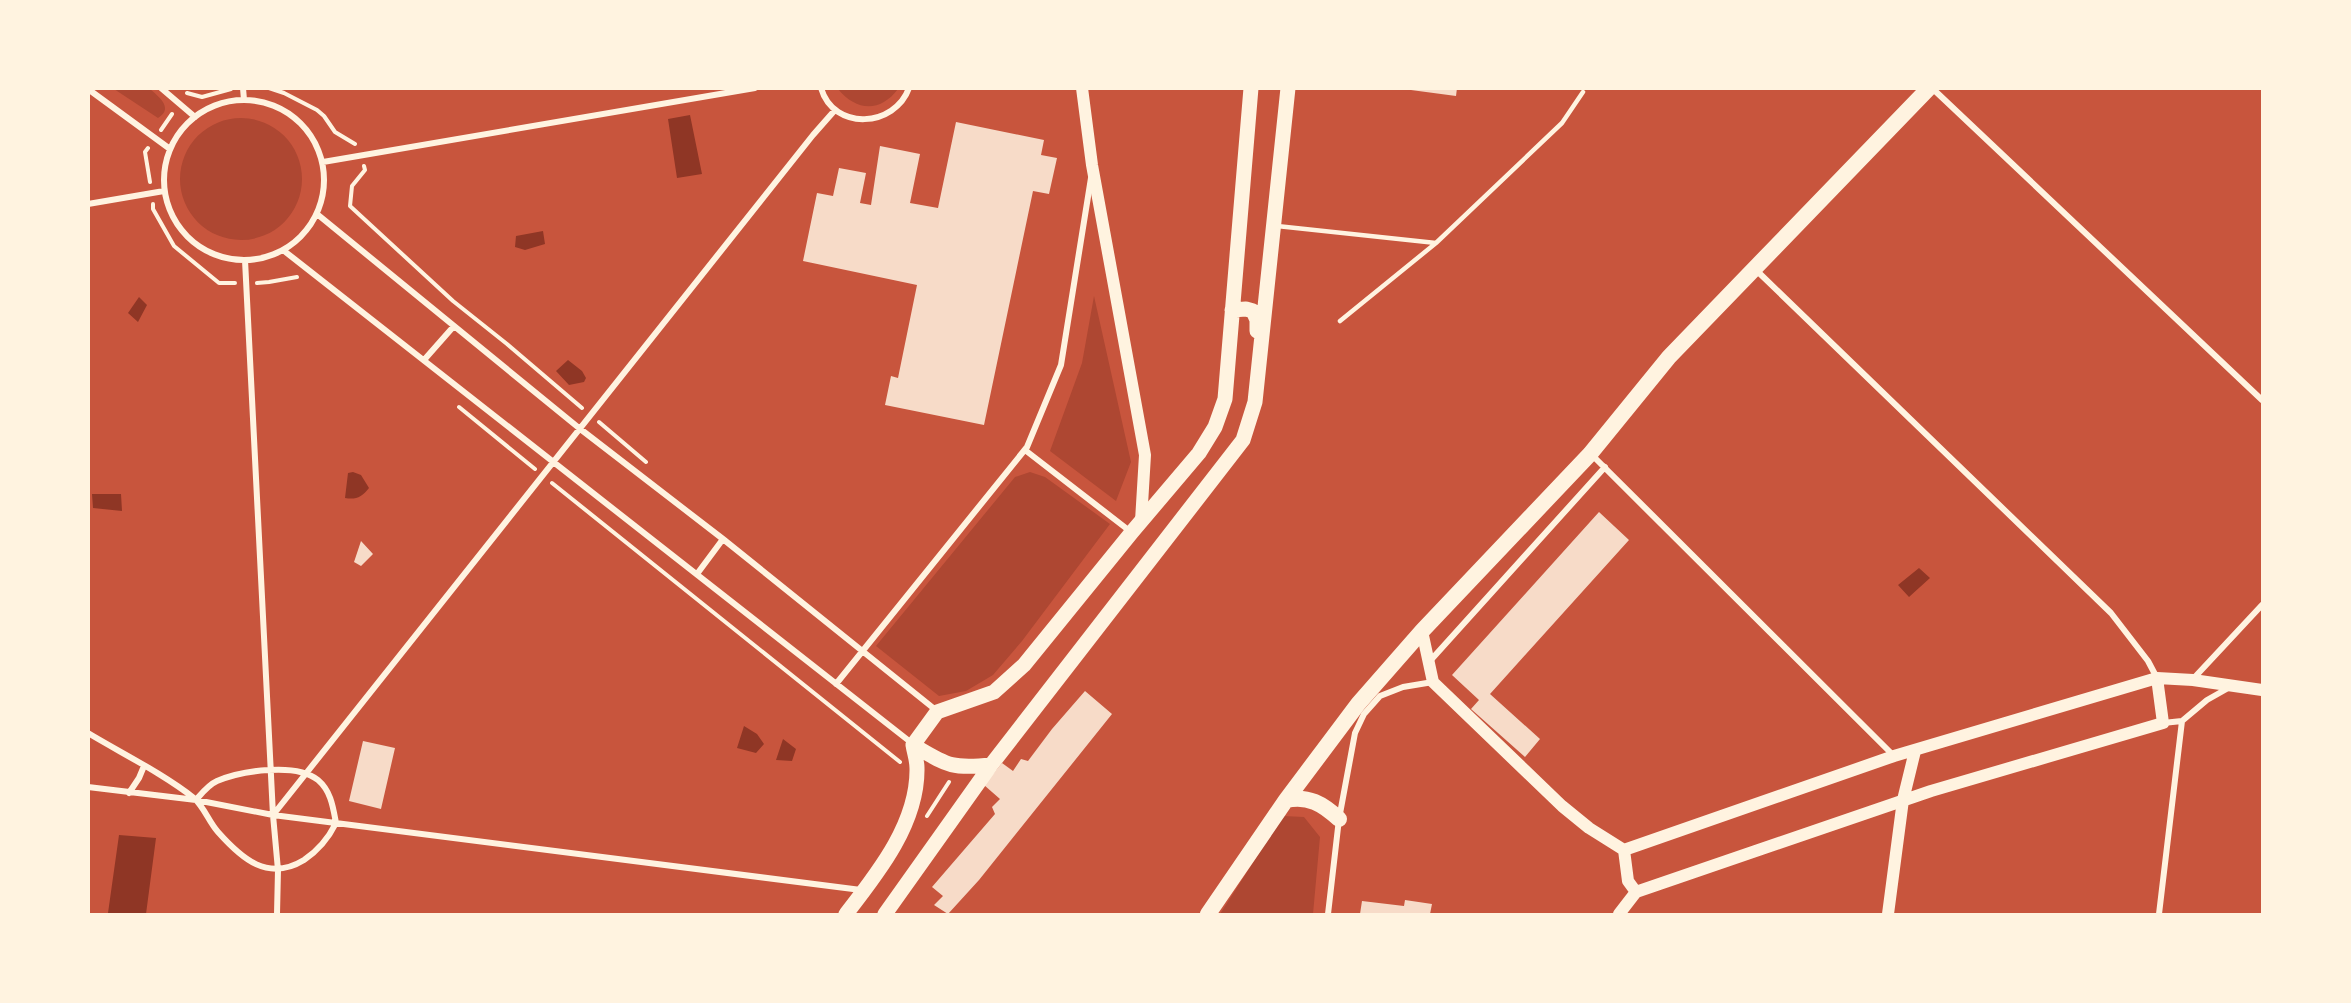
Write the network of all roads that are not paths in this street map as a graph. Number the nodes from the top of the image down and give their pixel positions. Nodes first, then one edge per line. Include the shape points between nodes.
1 (161, 88) edge
2 (243, 88) edge
3 (755, 88) edge
4 (821, 88) edge
5 (909, 88) edge
6 (1082, 88) edge
7 (1251, 88) edge
8 (1288, 88) edge
9 (1931, 88) edge
10 (88, 89) edge
11 (1583, 92) dead end
12 (244, 100) junction
13 (835, 110) junction
14 (195, 117) junction
15 (170, 148) junction
16 (323, 162) junction
17 (1092, 165) junction
18 (164, 191) junction
19 (88, 204) edge
20 (317, 214) junction
21 (1275, 226) junction
22 (1436, 243) junction
23 (283, 250) junction
24 (245, 260) junction
25 (1754, 268) junction
26 (1232, 310) junction
27 (1340, 321) dead end
28 (454, 326) junction
29 (424, 360) junction
30 (1258, 370) junction
31 (2262, 400) edge
32 (579, 428) junction
33 (1025, 450) junction
34 (1590, 454) junction
35 (551, 462) junction
36 (1605, 467) junction
37 (1136, 527) junction
38 (723, 539) junction
39 (697, 574) junction
40 (2262, 605) edge
41 (1422, 631) junction
42 (862, 652) junction
43 (1427, 663) junction
44 (2157, 678) junction
45 (2193, 680) junction
46 (1433, 682) junction
47 (836, 684) junction
48 (2233, 685) junction
49 (2262, 690) edge
50 (937, 712) junction
51 (2182, 721) junction
52 (2163, 723) junction
53 (88, 733) edge
54 (913, 745) junction
55 (1915, 751) junction
56 (1894, 756) junction
57 (991, 765) junction
58 (144, 766) junction
59 (271, 769) junction
60 (305, 773) junction
61 (88, 787) edge
62 (129, 793) junction
63 (196, 800) junction
64 (1286, 800) junction
65 (1903, 801) junction
66 (273, 815) junction
67 (1339, 819) junction
68 (336, 823) junction
69 (1624, 850) junction
70 (278, 870) junction
71 (864, 891) junction
72 (1636, 892) junction
73 (277, 915) edge
74 (846, 915) edge
75 (885, 915) edge
76 (1208, 915) edge
77 (1328, 915) edge
78 (1619, 915) edge
79 (1888, 915) edge
80 (2159, 915) edge

1 - 14 street
2 - 12 street
3 - 16 street
4 - 13 street
5 - 13 street via 905,99 891,113 873,120 853,119
6 - 17 main road
7 - 26 main road
8 - 21 main road
9 - 25 highway
9 - 31 street
10 - 15 street
11 - 22 lane via 1562,123
12 - 14 street via 218,104
12 - 16 street via 270,104 294,117 312,138
13 - 32 street
14 - 15 street
15 - 18 street via 164,169
16 - 20 street via 324,189
17 - 33 street via 1061,365
17 - 37 main road via 1145,455
18 - 19 street
18 - 24 street via 173,218 192,241 216,256
20 - 23 street via 308,229
20 - 28 street
21 - 22 lane
21 - 30 main road
22 - 27 lane
23 - 24 street
23 - 29 street
24 - 59 street
25 - 34 highway via 1669,357
25 - 44 street via 2111,613
26 - 30 main road via 1246,309 1256,314
26 - 37 main road via 1221,414 1199,453
28 - 29 street
28 - 32 street
29 - 35 street
30 - 57 main road via 1255,402 1243,440
32 - 35 street
32 - 38 street
33 - 37 street
33 - 42 street
34 - 36 street
34 - 41 highway
35 - 39 street
35 - 60 street
36 - 43 street
36 - 56 street
37 - 50 main road via 1024,665 994,692
38 - 39 street
38 - 42 street
39 - 47 street
40 - 45 street
41 - 43 main road
41 - 64 highway via 1358,704
42 - 47 street
42 - 50 street
43 - 46 main road
44 - 45 main road
44 - 52 main road
44 - 55 main road
45 - 48 main road
46 - 67 street via 1380,696 1364,714 1354,733
46 - 69 main road via 1562,806
47 - 54 street
48 - 49 main road
48 - 51 street
50 - 54 main road
51 - 52 street
51 - 80 street
52 - 65 main road
53 - 58 street
54 - 57 main road via 953,766
54 - 71 main road via 917,768 907,819
55 - 56 main road
55 - 65 main road
56 - 69 main road
57 - 75 main road
58 - 62 street
58 - 63 street
59 - 60 street
59 - 63 street via 216,782
59 - 66 street
60 - 66 street
60 - 68 street via 318,780 330,795
61 - 62 street
62 - 63 street
63 - 66 street
63 - 70 street via 230,846 262,867
64 - 67 highway via 1298,797 1316,802
64 - 76 highway
65 - 72 main road
65 - 79 main road
66 - 68 street
66 - 70 street
67 - 77 street
68 - 70 street via 316,852
68 - 71 street
69 - 72 main road via 1628,881
70 - 73 street
71 - 74 main road
72 - 78 main road

